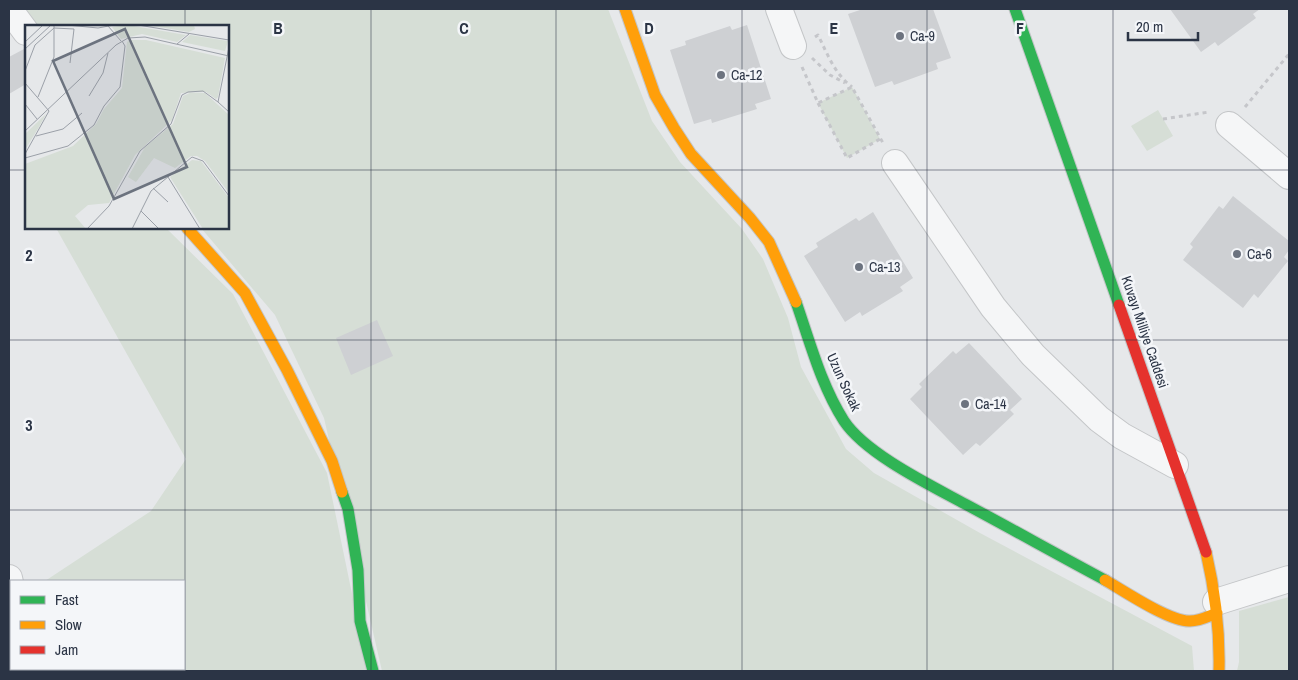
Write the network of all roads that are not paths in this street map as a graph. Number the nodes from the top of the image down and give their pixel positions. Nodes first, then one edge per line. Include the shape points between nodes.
1 (9, 9) edge
2 (625, 9) edge
3 (779, 9) edge
4 (1015, 9) edge
5 (25, 31) edge
6 (797, 44) road end
7 (1229, 125) road end
8 (895, 163) road end
9 (1289, 176) edge
10 (188, 229) edge
11 (1175, 465) junction
12 (1289, 579) edge
13 (1217, 607) junction
14 (373, 671) edge
15 (1219, 671) edge

1 - 5 street
2 - 13 street, Uzun Sokak via 655,95 674,128 691,154 769,242 830,394 845,422 858,437 929,484 1164,613 1184,622 1195,622
3 - 6 street
4 - 11 street, Kuvayı Milliye Caddesi
7 - 9 street
8 - 11 street via 993,307 1033,355 1100,420
10 - 14 street via 245,293 332,461 348,509 358,570 360,621
11 - 13 street, Kuvayı Milliye Caddesi via 1206,552
12 - 13 street
13 - 15 street, Kuvayı Milliye Caddesi

